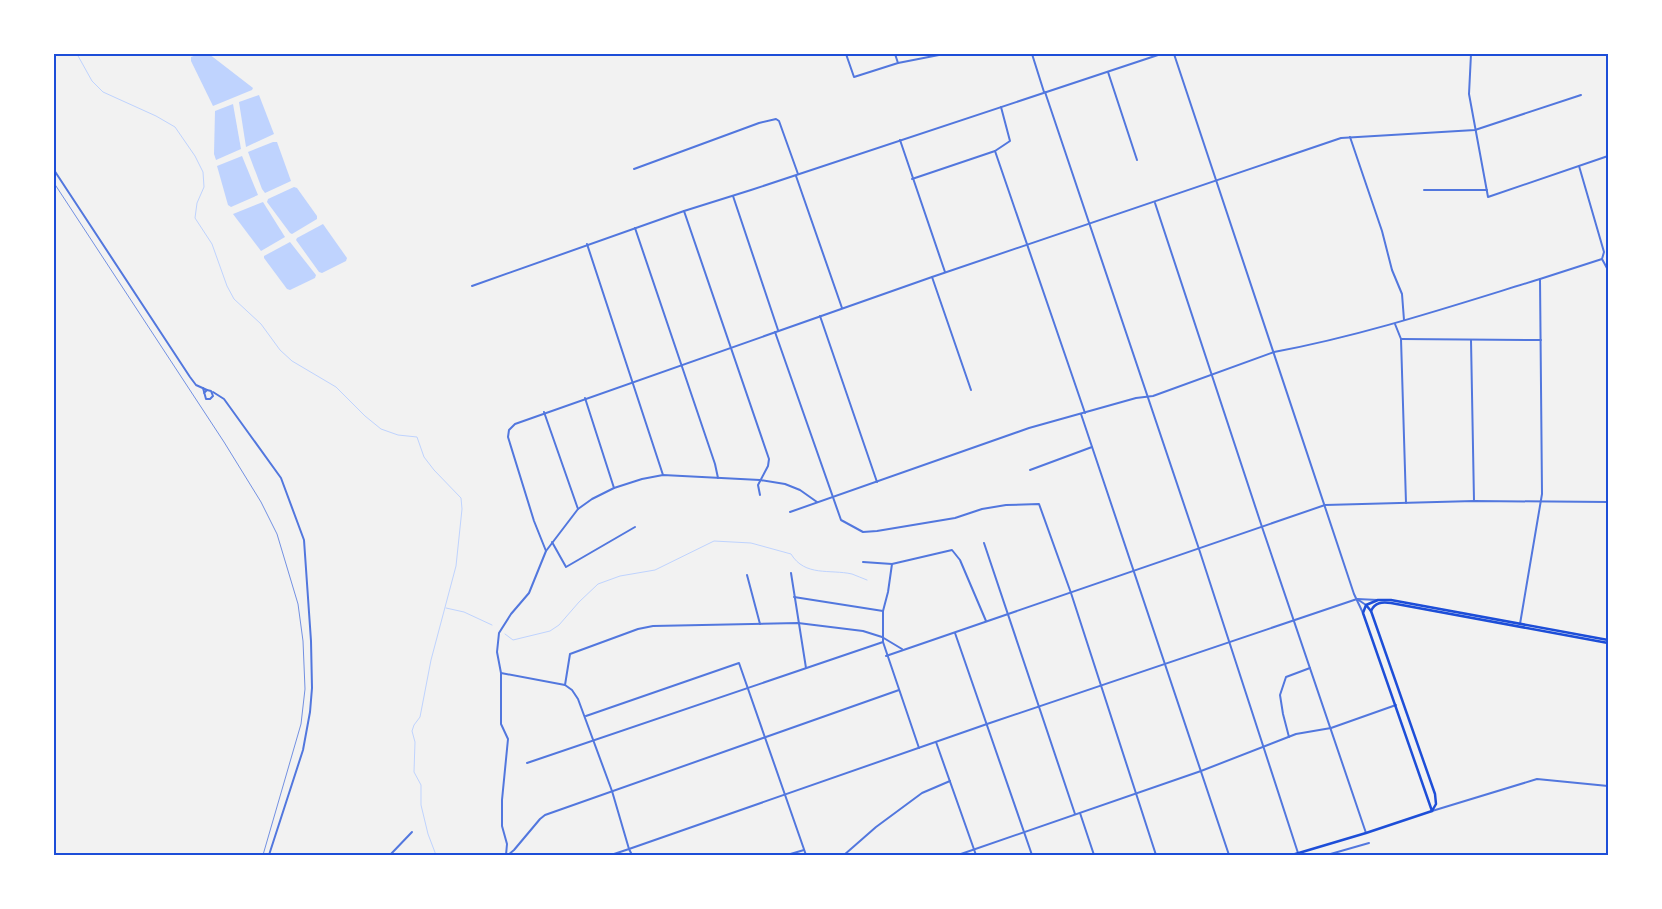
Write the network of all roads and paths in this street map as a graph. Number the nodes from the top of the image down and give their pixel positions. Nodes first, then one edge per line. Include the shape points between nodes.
1 (846, 54) edge
2 (895, 54) edge
3 (941, 54) edge
4 (944, 54) edge
5 (1032, 54) edge
6 (1162, 54) edge
7 (1174, 54) edge
8 (1471, 54) edge
9 (898, 63) junction
10 (1108, 71) junction
11 (1044, 92) junction
12 (1581, 95) dead end
13 (1001, 107) junction
14 (1475, 130) junction
15 (1350, 137) junction
16 (900, 140) junction
17 (995, 151) junction
18 (1608, 156) edge
19 (1138, 160) dead end
20 (1579, 166) junction
21 (54, 170) edge
22 (634, 170) dead end
23 (797, 175) junction
24 (912, 179) junction
25 (1215, 180) junction
26 (1424, 190) dead end
27 (1487, 190) junction
28 (733, 196) junction
29 (1154, 202) junction
30 (684, 211) junction
31 (1089, 224) junction
32 (635, 228) junction
33 (587, 244) junction
34 (1028, 245) junction
35 (1602, 259) junction
36 (1608, 270) edge
37 (945, 272) junction
38 (932, 277) junction
39 (1540, 279) junction
40 (472, 286) dead end
41 (842, 308) junction
42 (820, 316) junction
43 (1404, 320) junction
44 (1395, 323) junction
45 (777, 331) junction
46 (1401, 339) junction
47 (1471, 340) junction
48 (1541, 340) junction
49 (731, 348) junction
50 (1274, 352) junction
51 (681, 365) junction
52 (1212, 376) junction
53 (632, 382) junction
54 (203, 388) junction
55 (207, 390) junction
56 (970, 390) dead end
57 (213, 392) junction
58 (204, 393) junction
59 (218, 394) junction
60 (213, 396) junction
61 (1147, 396) junction
62 (584, 398) junction
63 (544, 412) junction
64 (1085, 413) junction
65 (1081, 414) junction
66 (1092, 447) junction
67 (1030, 470) dead end
68 (663, 475) junction
69 (718, 478) junction
70 (760, 480) junction
71 (877, 482) junction
72 (614, 488) junction
73 (760, 495) dead end
74 (831, 497) junction
75 (1474, 501) junction
76 (1541, 501) junction
77 (816, 502) junction
78 (1608, 502) edge
79 (1406, 503) junction
80 (1325, 505) junction
81 (578, 508) junction
82 (790, 512) dead end
83 (635, 527) dead end
84 (1262, 528) junction
85 (552, 542) junction
86 (984, 543) dead end
87 (1199, 549) junction
88 (546, 551) junction
89 (863, 562) dead end
90 (892, 564) junction
91 (1134, 571) junction
92 (791, 573) dead end
93 (747, 575) dead end
94 (1071, 593) junction
95 (794, 597) junction
96 (1357, 599) junction
97 (1379, 601) junction
98 (1366, 605) junction
99 (883, 611) junction
100 (1371, 611) junction
101 (1363, 613) junction
102 (1008, 614) junction
103 (986, 621) junction
104 (1294, 621) junction
105 (798, 623) junction
106 (760, 624) junction
107 (1520, 625) junction
108 (954, 632) junction
109 (882, 637) junction
110 (1608, 641) edge
111 (883, 642) junction
112 (1230, 643) junction
113 (902, 650) junction
114 (886, 656) junction
115 (1166, 664) junction
116 (806, 668) junction
117 (1310, 668) junction
118 (501, 673) junction
119 (565, 685) junction
120 (1101, 686) junction
121 (747, 688) junction
122 (898, 690) junction
123 (1040, 706) junction
124 (1396, 706) junction
125 (586, 716) junction
126 (987, 724) junction
127 (1330, 728) junction
128 (765, 737) junction
129 (1289, 737) junction
130 (594, 740) junction
131 (936, 742) junction
132 (1263, 747) junction
133 (920, 748) junction
134 (527, 763) dead end
135 (1201, 770) junction
136 (950, 781) junction
137 (1608, 786) edge
138 (612, 791) junction
139 (1137, 793) junction
140 (785, 795) junction
141 (1432, 811) junction
142 (1080, 813) junction
143 (1075, 814) junction
144 (412, 832) dead end
145 (1024, 832) junction
146 (1366, 833) junction
147 (1369, 843) dead end
148 (629, 849) junction
149 (804, 850) junction
150 (974, 850) junction
151 (1298, 854) junction
152 (270, 855) edge
153 (390, 855) edge
154 (507, 855) edge
155 (611, 855) edge
156 (632, 855) edge
157 (787, 855) edge
158 (806, 855) edge
159 (844, 855) edge
160 (958, 855) edge
161 (976, 855) edge
162 (1032, 855) edge
163 (1094, 855) edge
164 (1156, 855) edge
165 (1229, 855) edge
166 (1292, 855) edge
167 (1327, 855) edge

1 - 9 street via 854,77
2 - 9 street
3 - 4 street
3 - 9 street
5 - 11 street
6 - 10 street
7 - 25 street
8 - 14 street via 1469,94
10 - 11 street
10 - 19 street
11 - 13 street
11 - 31 street
12 - 14 street
13 - 16 street
13 - 17 street via 1010,141
14 - 15 street
14 - 27 street
15 - 25 street
15 - 43 street via 1402,294
16 - 23 street
16 - 24 street
17 - 24 street
17 - 34 street
18 - 20 street
20 - 27 street via 1488,197
20 - 35 street via 1604,252
21 - 54 street via 190,377
22 - 23 street via 776,119
23 - 28 street
23 - 41 street
24 - 37 street
25 - 29 street
25 - 50 street
26 - 27 street
28 - 30 street
28 - 45 street
29 - 31 street
29 - 52 street
30 - 32 street
30 - 49 street
31 - 34 street
31 - 61 street
32 - 33 street
32 - 51 street
33 - 40 street
33 - 53 street
34 - 37 street
34 - 64 street
35 - 36 street
35 - 39 street
37 - 38 street
38 - 41 street
38 - 56 street
39 - 43 street
39 - 48 street
41 - 42 street
42 - 45 street
42 - 71 street
43 - 44 street
44 - 46 street
44 - 50 street via 1327,342
45 - 49 street
45 - 74 street
46 - 47 street
46 - 79 street
47 - 48 street
47 - 75 street
48 - 76 street
49 - 51 street
49 - 70 street via 768,459
50 - 52 street
50 - 80 street
51 - 53 street
51 - 69 street
52 - 61 street
52 - 84 street
53 - 62 street
53 - 68 street
54 - 55 street
54 - 58 street
55 - 57 street
55 - 58 street
57 - 59 street
57 - 60 street
58 - 60 street via 208,400
59 - 60 street
59 - 152 street via 281,478 306,550 312,688 310,712 303,750
61 - 64 street
61 - 87 street
62 - 63 street
62 - 72 street
63 - 81 street
63 - 88 street via 515,424 508,437
64 - 65 street
65 - 66 street
65 - 71 street via 1029,428
66 - 67 street
66 - 91 street
68 - 69 street
68 - 72 street
69 - 70 street
70 - 73 street
70 - 77 street via 785,484
71 - 74 street
72 - 81 street
74 - 77 street
74 - 94 street via 841,520 863,532 955,518 1006,505 1039,504
75 - 76 street
75 - 79 street
76 - 78 street
76 - 107 street
77 - 82 street
79 - 80 street
80 - 84 street
80 - 96 street
81 - 85 street
83 - 85 street via 566,567
84 - 87 street
84 - 104 street
85 - 88 street
86 - 102 street
87 - 91 street
87 - 112 street
88 - 118 street via 529,593 498,633
89 - 90 street
90 - 99 street
90 - 103 street via 952,550 960,560
91 - 94 street
91 - 115 street
92 - 95 street
93 - 106 street
94 - 102 street
94 - 120 street
95 - 99 street
95 - 105 street
96 - 97 street
96 - 98 street
96 - 101 street
96 - 104 street
97 - 98 main road
97 - 100 main road
97 - 107 main road via 1401,602
98 - 100 main road
98 - 101 main road
99 - 109 street
100 - 141 main road via 1435,794 1436,804
101 - 124 main road
102 - 103 street
102 - 123 street
103 - 108 street
104 - 112 street
104 - 117 street
105 - 106 street
105 - 109 street via 863,631
105 - 116 street
106 - 119 street via 646,627 570,654
107 - 110 main road
108 - 113 street
108 - 126 street
109 - 111 street
109 - 113 street
111 - 114 street
111 - 116 street
112 - 115 street
112 - 132 street
113 - 114 street
114 - 122 street
115 - 120 street
115 - 135 street
116 - 121 street
117 - 127 street
117 - 129 street via 1286,677 1280,695
118 - 119 street
118 - 154 street via 501,724 508,739 502,800
119 - 125 street via 572,690
120 - 123 street
120 - 139 street
121 - 125 street via 739,663
121 - 128 street
121 - 130 street
122 - 128 street
122 - 133 street
123 - 126 street
123 - 143 street
124 - 127 street
124 - 141 main road
125 - 130 street
126 - 131 street
126 - 145 street
127 - 129 street
127 - 146 street
128 - 138 street
128 - 140 street
129 - 132 street
130 - 134 street
130 - 138 street
131 - 133 street
131 - 136 street
132 - 135 street
132 - 151 street
133 - 140 street
135 - 139 street
135 - 165 street
136 - 150 street
136 - 159 street via 922,793
137 - 141 street via 1538,779
138 - 148 street
138 - 154 street via 545,815
139 - 142 street
139 - 164 street
140 - 148 street
140 - 149 street
141 - 146 main road
142 - 143 street
142 - 163 street
143 - 145 street
144 - 153 street
145 - 150 street
145 - 162 street
146 - 151 main road
147 - 167 street
148 - 155 street
148 - 156 street
149 - 157 street
149 - 158 street
150 - 160 street
150 - 161 street
151 - 166 main road

